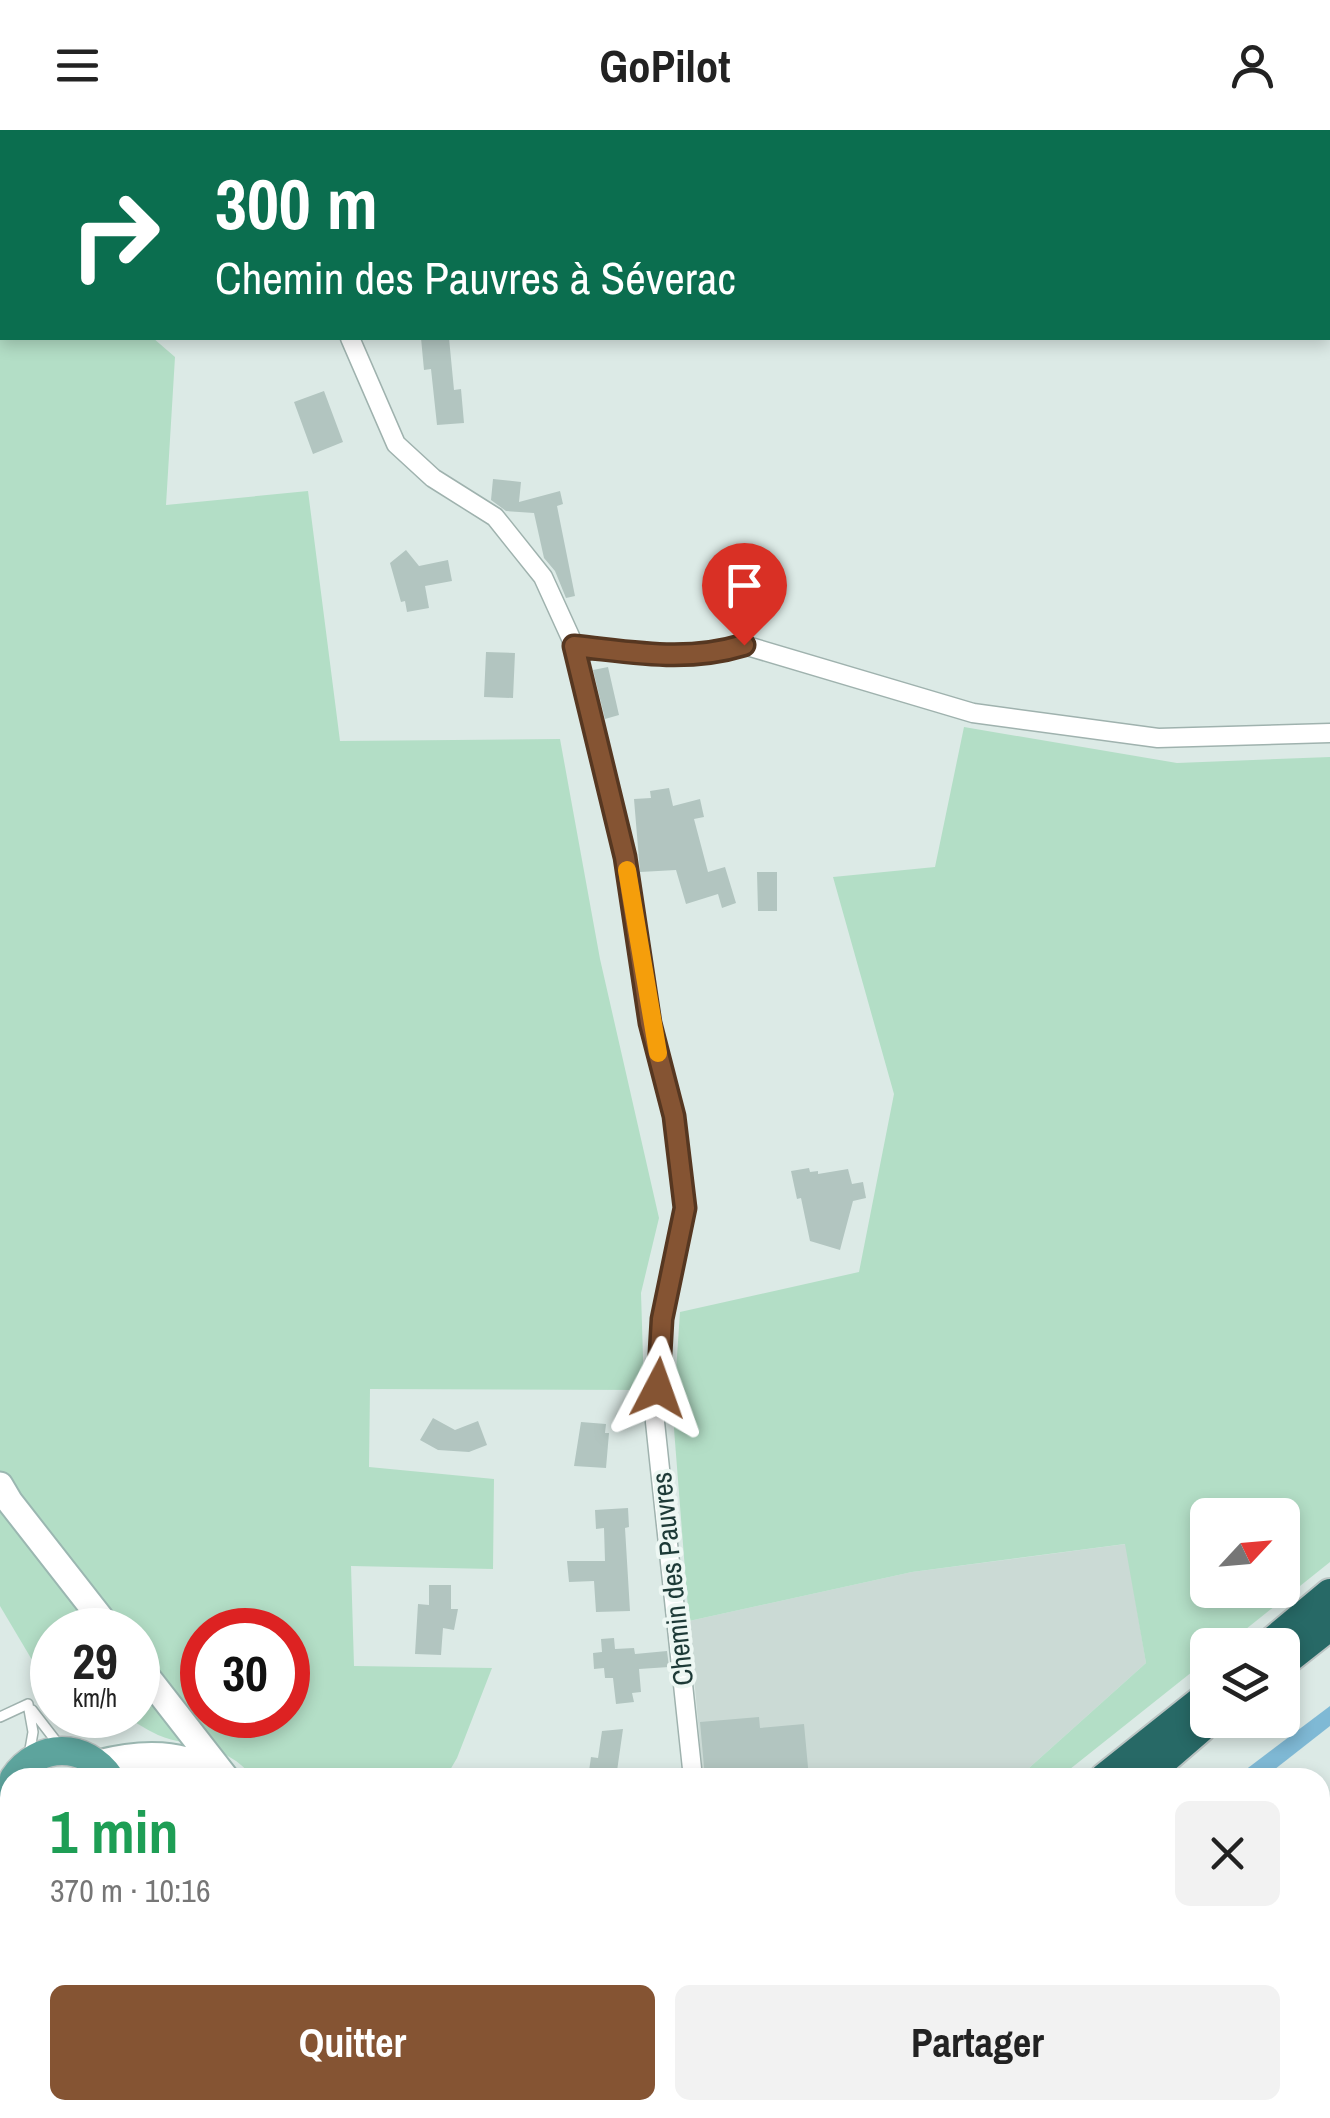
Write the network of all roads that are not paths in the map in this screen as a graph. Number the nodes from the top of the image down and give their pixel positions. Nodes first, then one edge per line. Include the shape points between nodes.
1 (351, 340) edge
2 (574, 646) junction
3 (1330, 733) edge
4 (0, 1486) edge
5 (1330, 1594) edge
6 (93, 1608) edge
7 (1330, 1625) edge
8 (1289, 1628) edge
9 (1300, 1649) edge
10 (160, 1693) edge
11 (28, 1704) junction
12 (1190, 1710) edge
13 (0, 1717) edge
14 (1190, 1737) edge
15 (66, 1750) junction
16 (170, 1756) junction
17 (20, 1768) edge
18 (25, 1768) edge
19 (101, 1768) edge
20 (108, 1768) edge
21 (147, 1768) edge
22 (208, 1768) edge
23 (216, 1768) edge
24 (692, 1768) edge
25 (1118, 1768) edge
26 (1154, 1768) edge

1 - 2 street, Chemin des Pauvres via 396,444 433,478 495,518 543,577
2 - 3 street via 658,656 711,655 744,645 973,713 1158,738
2 - 24 street, Chemin des Pauvres via 625,857 685,1208 662,1319 655,1422
4 - 6 street
5 - 8 highway
7 - 9 highway
10 - 23 street
11 - 13 lane
11 - 15 lane
11 - 17 lane via 33,1732
12 - 25 highway
14 - 26 highway
15 - 18 main road via 39,1755
15 - 19 main road
16 - 20 street via 134,1754
16 - 21 street
16 - 22 street

